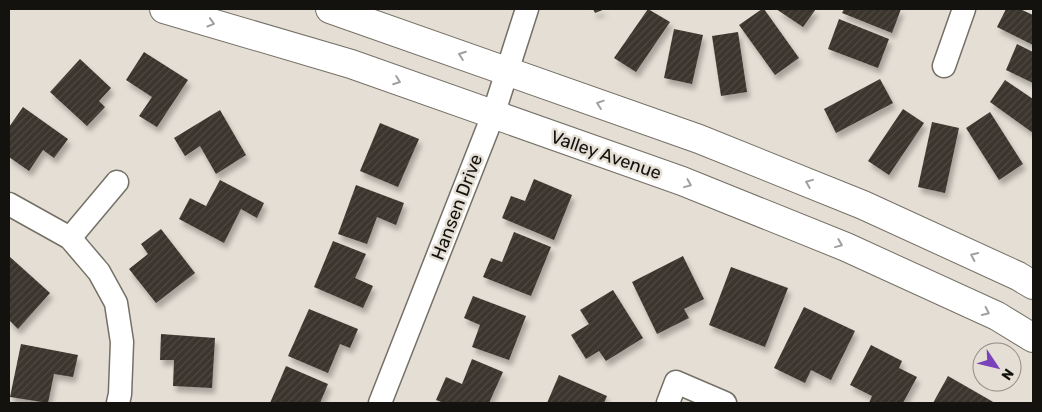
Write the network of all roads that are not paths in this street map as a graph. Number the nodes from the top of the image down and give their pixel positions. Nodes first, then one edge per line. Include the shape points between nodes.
1 (164, 9) edge
2 (330, 9) edge
3 (527, 9) edge
4 (964, 9) edge
5 (944, 66) dead end
6 (508, 72) junction
7 (493, 115) junction
8 (117, 182) dead end
9 (9, 204) edge
10 (70, 238) junction
11 (1033, 285) edge
12 (1033, 338) edge
13 (118, 403) edge
14 (380, 403) edge
15 (668, 403) edge
16 (725, 403) edge

1 -> 7 main road, Valley Avenue via 351,64
6 -> 2 main road
3 - 6 street, Hansen Drive
4 - 5 street
6 - 7 street, Hansen Drive
11 -> 6 main road via 864,205 698,139
7 -> 12 main road, Valley Avenue via 682,181 846,247 997,316
7 - 14 street, Hansen Drive
8 - 10 street
9 - 10 street
10 - 13 street via 99,272 116,303 122,342
15 - 16 street via 676,382

